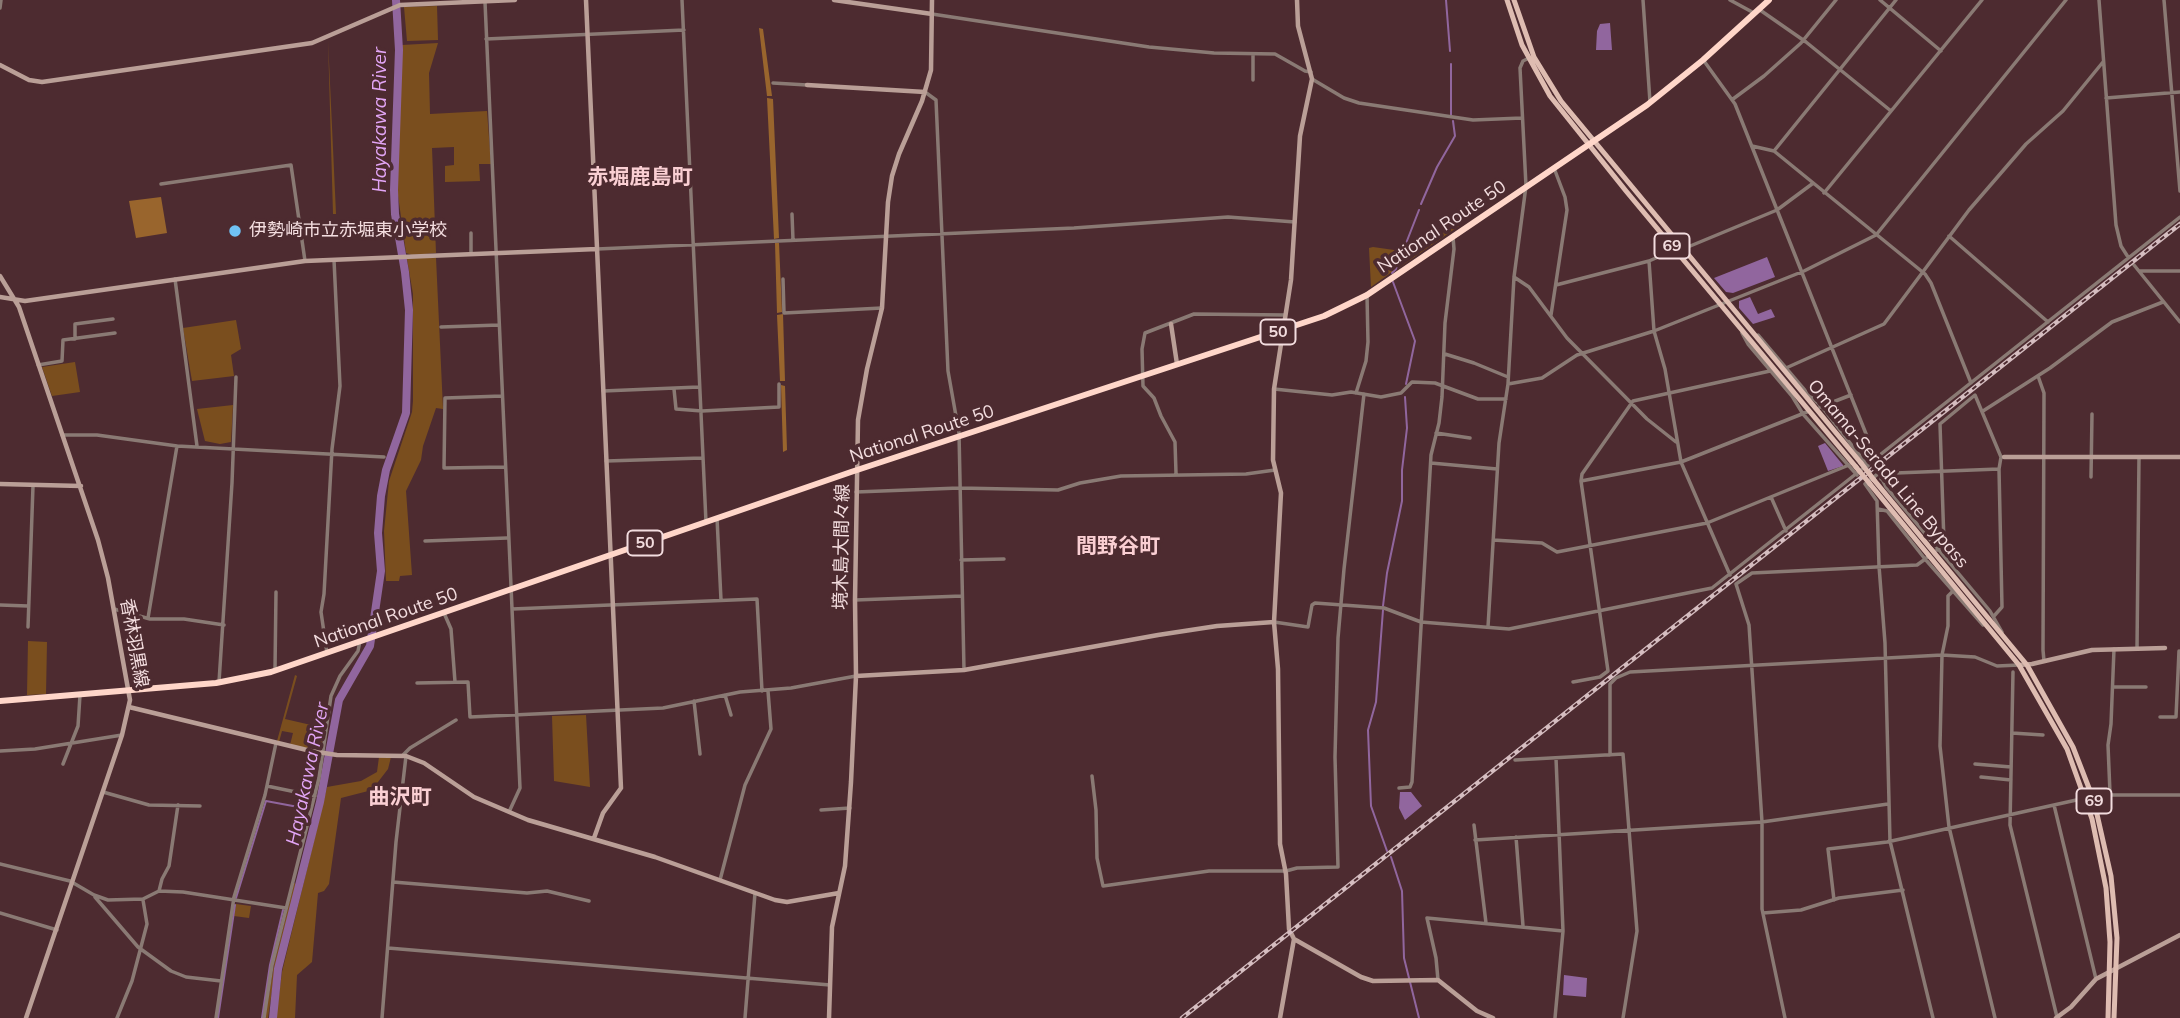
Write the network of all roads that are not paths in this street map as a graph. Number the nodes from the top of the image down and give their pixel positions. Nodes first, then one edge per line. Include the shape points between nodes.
1 (1, 0) edge
2 (497, 0) edge
3 (516, 0) edge
4 (586, 0) edge
5 (682, 0) edge
6 (834, 0) edge
7 (932, 0) edge
8 (1297, 0) edge
9 (1507, 0) edge
10 (1514, 0) edge
11 (1643, 0) edge
12 (1730, 0) edge
13 (1769, 0) edge
14 (1836, 0) edge
15 (1880, 0) edge
16 (1896, 0) edge
17 (1982, 0) edge
18 (2066, 0) edge
19 (2099, 0) edge
20 (2164, 0) edge
21 (485, 1) edge
22 (0, 8) edge
23 (1889, 8) junction
24 (1756, 11) junction
25 (932, 14) junction
26 (684, 30) junction
27 (587, 34) junction
28 (486, 39) junction
29 (1804, 40) junction
30 (1941, 51) junction
31 (1253, 54) junction
32 (1529, 58) junction
33 (1703, 60) junction
34 (2103, 62) junction
35 (0, 65) edge
36 (1841, 70) junction
37 (1312, 76) junction
38 (1252, 80) dead end
39 (773, 83) dead end
40 (807, 85) joint
41 (925, 92) junction
42 (2180, 92) edge
43 (2172, 93) junction
44 (2106, 98) junction
45 (1733, 99) junction
46 (1650, 102) junction
47 (1891, 111) junction
48 (1522, 118) junction
49 (1591, 143) junction
50 (1752, 146) junction
51 (1774, 151) junction
52 (1555, 168) junction
53 (161, 184) dead end
54 (1812, 184) junction
55 (1526, 186) junction
56 (2180, 191) edge
57 (1824, 194) junction
58 (1777, 210) junction
59 (792, 214) dead end
60 (2180, 217) edge
61 (1295, 222) junction
62 (471, 233) dead end
63 (942, 234) junction
64 (1876, 235) junction
65 (886, 236) junction
66 (1949, 236) junction
67 (1453, 237) junction
68 (793, 240) junction
69 (692, 244) junction
70 (597, 248) junction
71 (1675, 249) junction
72 (1683, 250) junction
73 (496, 253) junction
74 (471, 254) junction
75 (2129, 258) junction
76 (334, 260) junction
77 (306, 261) junction
78 (1649, 261) junction
79 (2134, 265) dead end
80 (2180, 271) edge
81 (1801, 272) junction
82 (2140, 272) junction
83 (1923, 273) junction
84 (0, 276) edge
85 (1514, 277) junction
86 (175, 279) junction
87 (783, 279) dead end
88 (1556, 285) junction
89 (1367, 295) junction
90 (0, 297) edge
91 (17, 301) junction
92 (1724, 302) junction
93 (2163, 302) junction
94 (882, 308) junction
95 (1285, 315) junction
96 (1551, 315) junction
97 (113, 319) dead end
98 (2048, 322) junction
99 (2180, 322) edge
100 (1171, 324) junction
101 (499, 325) junction
102 (441, 327) dead end
103 (1283, 330) junction
104 (1741, 330) junction
105 (1750, 330) junction
106 (1654, 331) junction
107 (115, 333) dead end
108 (75, 339) junction
109 (1831, 347) junction
110 (1584, 353) junction
111 (1445, 354) junction
112 (38, 365) junction
113 (1178, 365) junction
114 (1786, 368) junction
115 (1770, 371) junction
116 (2038, 376) junction
117 (236, 377) dead end
118 (1142, 377) junction
119 (1508, 377) junction
120 (1971, 383) junction
121 (779, 384) dead end
122 (1508, 384) junction
123 (1442, 385) junction
124 (699, 387) junction
125 (674, 388) junction
126 (1274, 389) junction
127 (603, 391) junction
128 (1356, 393) junction
129 (1364, 394) junction
130 (1668, 394) junction
131 (1851, 395) junction
132 (502, 396) junction
133 (1506, 399) junction
134 (1632, 402) junction
135 (1820, 407) junction
136 (699, 410) junction
137 (1983, 411) junction
138 (1805, 413) junction
139 (2092, 414) dead end
140 (1436, 433) junction
141 (62, 435) junction
142 (958, 437) junction
143 (1470, 438) dead end
144 (1676, 442) junction
145 (177, 446) junction
146 (197, 446) junction
147 (233, 448) junction
148 (332, 453) junction
149 (384, 457) dead end
150 (2002, 457) junction
151 (2045, 457) junction
152 (2092, 457) junction
153 (2138, 457) junction
154 (2180, 457) edge
155 (702, 458) junction
156 (1876, 459) junction
157 (606, 461) junction
158 (1681, 462) junction
159 (1431, 463) junction
160 (1855, 465) junction
161 (1868, 466) junction
162 (505, 467) junction
163 (1497, 469) junction
164 (1999, 469) junction
165 (857, 470) junction
166 (1275, 470) junction
167 (1941, 471) junction
168 (1176, 473) junction
169 (1857, 475) junction
170 (2091, 477) dead end
171 (1581, 481) junction
172 (1875, 481) junction
173 (0, 484) edge
174 (33, 486) junction
175 (80, 486) junction
176 (960, 488) junction
177 (856, 492) junction
178 (1771, 497) junction
179 (1878, 509) junction
180 (716, 519) junction
181 (706, 522) junction
182 (1707, 523) junction
183 (1786, 531) junction
184 (508, 538) junction
185 (1493, 540) junction
186 (425, 541) dead end
187 (1590, 546) junction
188 (1938, 549) junction
189 (610, 555) junction
190 (1926, 558) junction
191 (1004, 559) dead end
192 (961, 560) junction
193 (1879, 566) junction
194 (1730, 575) junction
195 (511, 589) junction
196 (1954, 590) junction
197 (276, 592) dead end
198 (962, 596) junction
199 (721, 600) junction
200 (855, 600) junction
201 (612, 604) junction
202 (0, 605) edge
203 (1340, 605) junction
204 (28, 606) junction
205 (512, 608) junction
206 (114, 609) junction
207 (1599, 611) junction
208 (444, 613) junction
209 (1994, 616) junction
210 (148, 618) junction
211 (1274, 622) junction
212 (1422, 622) junction
213 (224, 625) junction
214 (28, 627) dead end
215 (1488, 627) junction
216 (2002, 632) junction
217 (1993, 633) junction
218 (361, 641) junction
219 (2113, 649) junction
220 (2137, 649) junction
221 (2165, 649) joint
222 (2179, 651) edge
223 (327, 653) junction
224 (1942, 655) junction
225 (1886, 659) junction
226 (2044, 661) junction
227 (1752, 665) junction
228 (2019, 665) junction
229 (2028, 665) junction
230 (275, 670) junction
231 (964, 670) junction
232 (2013, 672) dead end
233 (856, 676) junction
234 (455, 682) junction
235 (1573, 682) dead end
236 (219, 683) junction
237 (417, 683) dead end
238 (2112, 687) junction
239 (2146, 687) dead end
240 (762, 691) junction
241 (768, 691) junction
242 (129, 692) junction
243 (80, 695) junction
244 (726, 695) junction
245 (0, 701) edge
246 (694, 701) junction
247 (129, 707) junction
248 (618, 711) junction
249 (517, 715) junction
250 (731, 715) dead end
251 (2160, 717) dead end
252 (456, 720) dead end
253 (2012, 733) junction
254 (122, 735) junction
255 (2043, 735) dead end
256 (72, 743) junction
257 (276, 743) junction
258 (0, 751) edge
259 (323, 753) junction
260 (700, 754) dead end
261 (1610, 755) junction
262 (405, 756) junction
263 (1556, 758) junction
264 (1515, 760) dead end
265 (63, 764) dead end
266 (1975, 764) dead end
267 (2011, 767) junction
268 (1092, 776) dead end
269 (1981, 777) dead end
270 (2011, 780) junction
271 (267, 786) junction
272 (1399, 788) dead end
273 (103, 792) junction
274 (2110, 794) junction
275 (2180, 794) edge
276 (315, 796) junction
277 (2092, 796) junction
278 (2085, 797) junction
279 (1888, 803) junction
280 (178, 805) junction
281 (2054, 805) junction
282 (200, 806) dead end
283 (850, 808) junction
284 (821, 810) dead end
285 (509, 812) junction
286 (2009, 815) junction
287 (1762, 822) junction
288 (1474, 825) dead end
289 (1949, 827) junction
290 (1630, 830) junction
291 (1559, 835) junction
292 (1516, 837) junction
293 (594, 838) junction
294 (1475, 840) junction
295 (1890, 841) junction
296 (0, 864) edge
297 (1286, 871) junction
298 (720, 880) junction
299 (73, 882) junction
300 (393, 882) junction
301 (1903, 890) junction
302 (159, 891) junction
303 (755, 893) junction
304 (839, 893) junction
305 (94, 895) junction
306 (143, 899) junction
307 (1834, 900) junction
308 (233, 901) junction
309 (589, 901) dead end
310 (286, 908) junction
311 (0, 913) edge
312 (1763, 913) junction
313 (1486, 923) junction
314 (1523, 927) junction
315 (57, 930) junction
316 (1563, 931) junction
317 (2180, 934) edge
318 (1294, 939) junction
319 (388, 948) junction
320 (141, 950) junction
321 (2117, 968) junction
322 (2110, 973) junction
323 (749, 978) junction
324 (2096, 979) junction
325 (1438, 980) junction
326 (221, 981) junction
327 (830, 985) junction
328 (26, 1018) edge
329 (117, 1018) edge
330 (216, 1018) edge
331 (264, 1018) edge
332 (382, 1018) edge
333 (745, 1018) edge
334 (829, 1018) edge
335 (1280, 1018) edge
336 (1493, 1018) edge
337 (1555, 1018) edge
338 (1623, 1018) edge
339 (1785, 1018) edge
340 (1933, 1018) edge
341 (1995, 1018) edge
342 (2057, 1018) edge
343 (2108, 1018) edge
344 (2114, 1018) edge

1 - 22 street
2 - 3 street
2 - 21 street
4 - 27 street
5 - 26 street
6 - 25 street
7 - 25 street, 境木島大間々線
8 - 37 street via 1298,26
9 - 32 main road, Omama-Serada Line Bypass / 69
10 - 49 main road, Omama-Serada Line Bypass / 69 via 1547,80
11 - 46 street
12 - 24 street
13 - 24 highway, National Route 50 / 50
14 - 29 street
15 - 23 street
16 - 23 street
17 - 30 street
18 - 64 street
19 - 34 street
20 - 43 street
21 - 28 street
21 - 35 street via 400,5 320,41 298,46 38,83
23 - 30 street
23 - 36 street
24 - 29 street
24 - 33 highway, National Route 50 / 50
25 - 31 street via 1149,47
25 - 41 street, 境木島大間々線 via 933,53
26 - 27 street
26 - 69 street
27 - 28 street
27 - 70 street
28 - 73 street
29 - 36 street
29 - 45 street
30 - 47 street
31 - 37 street via 1278,55
31 - 38 street
32 - 48 street via 1520,68
32 - 49 main road, Omama-Serada Line Bypass / 69 via 1550,96
33 - 45 street
33 - 46 highway, National Route 50 / 50
34 - 44 street
34 - 66 street
36 - 47 street
36 - 51 street
37 - 48 street via 1359,103 1473,120
37 - 61 street via 1300,136
39 - 40 street
40 - 41 street
41 - 63 street via 936,100
41 - 65 street, 境木島大間々線 via 892,176
42 - 43 street
43 - 44 street
43 - 56 street
44 - 75 street via 2116,225
45 - 50 street
46 - 49 highway, National Route 50 / 50
47 - 57 street
48 - 55 street
49 - 52 highway, National Route 50 / 50
49 - 71 main road, Omama-Serada Line Bypass / 69
49 - 72 main road, Omama-Serada Line Bypass / 69
50 - 51 street
50 - 58 street
51 - 54 street
52 - 55 highway, National Route 50 / 50
52 - 88 street via 1567,210
53 - 77 street via 291,165
54 - 57 street
54 - 58 street
55 - 67 highway, National Route 50 / 50
55 - 85 street
57 - 64 street
58 - 72 street
58 - 81 street
59 - 68 street
60 - 75 street
61 - 63 street via 1227,217
61 - 95 street
62 - 74 street
63 - 65 street
63 - 142 street via 949,380
64 - 81 street
64 - 83 street
65 - 68 street
65 - 94 street, 境木島大間々線
66 - 83 street
66 - 98 street
67 - 89 highway, National Route 50 / 50
67 - 111 street
68 - 69 street
69 - 70 street
69 - 124 street
70 - 73 street
70 - 127 street
71 - 78 street
71 - 92 main road, Omama-Serada Line Bypass / 69
72 - 92 main road, Omama-Serada Line Bypass / 69
73 - 74 street
73 - 101 street
74 - 76 street
75 - 98 street
76 - 77 street
76 - 148 street via 340,386
77 - 86 street
78 - 88 street
78 - 106 street
79 - 82 street
80 - 82 street
81 - 92 street
81 - 109 street
82 - 93 street
83 - 109 street via 1884,324
83 - 120 street
84 - 91 street, 香林羽黒線
85 - 96 street via 1524,282
85 - 119 street
86 - 91 street
86 - 146 street
87 - 94 street via 784,313
88 - 96 street
89 - 103 highway, National Route 50 / 50
89 - 128 street via 1366,361
90 - 91 street
91 - 112 street, 香林羽黒線
92 - 104 main road, Omama-Serada Line Bypass / 69
92 - 105 main road, Omama-Serada Line Bypass / 69
92 - 106 street
93 - 99 street
93 - 116 street via 2112,322
94 - 165 street, 境木島大間々線 via 861,402
95 - 100 street via 1198,313
95 - 103 street
96 - 110 street
97 - 108 street via 74,325
98 - 120 street
100 - 113 street
100 - 118 street via 1145,333
101 - 102 street
101 - 132 street
103 - 113 highway, National Route 50 / 50
103 - 126 street
104 - 115 street
104 - 160 main road, Omama-Serada Line Bypass / 69
105 - 114 street
105 - 160 main road, Omama-Serada Line Bypass / 69
106 - 110 street
106 - 130 street
107 - 108 street
108 - 112 street via 62,342 62,361
109 - 114 street
109 - 131 street
110 - 122 street via 1542,378
110 - 134 street
111 - 119 street
111 - 123 street
112 - 141 street, 香林羽黒線
113 - 118 highway, National Route 50 / 50
114 - 135 street
115 - 130 street
115 - 138 street
116 - 137 street
116 - 151 street via 2044,393
117 - 147 street
118 - 142 highway, National Route 50 / 50
118 - 168 street via 1175,443
119 - 122 street
120 - 156 street
121 - 136 street via 779,407
122 - 133 street
123 - 129 street via 1412,382 1399,394
123 - 133 street via 1478,399
123 - 140 street
124 - 125 street
124 - 136 street
125 - 127 street
125 - 136 street via 676,409
126 - 128 street
126 - 166 street
127 - 157 street
128 - 129 street
129 - 203 street
130 - 134 street
130 - 144 street
131 - 135 street
131 - 156 street
132 - 162 street
132 - 162 street via 445,398 444,468
133 - 163 street
134 - 144 street
134 - 171 street
135 - 161 street
136 - 155 street
137 - 150 street
137 - 167 street via 1973,395 1941,421
138 - 158 street
138 - 160 street
139 - 152 street
140 - 143 street
140 - 159 street
141 - 145 street
141 - 175 street, 香林羽黒線
142 - 165 highway, National Route 50 / 50
142 - 176 street
144 - 158 street
145 - 146 street
145 - 210 street
146 - 147 street
147 - 148 street
147 - 213 street
148 - 149 street
148 - 223 street via 321,612
150 - 151 street
150 - 164 street
151 - 152 street
151 - 226 street
152 - 153 street
152 - 170 street
153 - 154 street
153 - 220 street
155 - 157 street
155 - 181 street
156 - 161 street
157 - 189 street
158 - 171 street
158 - 182 street
159 - 163 street
159 - 212 street
160 - 169 street
160 - 172 main road, Omama-Serada Line Bypass / 69, bridge
160 - 178 street
161 - 169 street
162 - 184 street
163 - 185 street
164 - 167 street
164 - 209 street via 2002,607
165 - 177 street, 境木島大間々線
165 - 180 highway, National Route 50 / 50
166 - 168 street
166 - 211 street via 1281,508
167 - 172 street via 1896,474
167 - 188 street via 1944,543
168 - 176 street via 1121,476 1061,490
169 - 183 street
171 - 187 street
172 - 179 street via 1879,473 1865,484 1877,499
172 - 188 street
172 - 216 main road, Omama-Serada Line Bypass / 69
172 - 217 main road, Omama-Serada Line Bypass / 69
173 - 174 street
174 - 175 street
174 - 204 street
175 - 206 street, 香林羽黒線
176 - 177 street
176 - 192 street
177 - 200 street, 境木島大間々線
178 - 182 street
178 - 183 street
179 - 190 street via 1887,511
179 - 193 street
180 - 181 highway, National Route 50 / 50
180 - 199 street
181 - 189 highway, National Route 50 / 50
182 - 187 street
182 - 194 street
183 - 194 street
184 - 186 street
184 - 195 street
185 - 187 street via 1542,543 1557,552
185 - 215 street
187 - 207 street
188 - 209 street
189 - 195 highway, National Route 50 / 50
189 - 201 street
190 - 193 street via 1917,565
190 - 196 street
191 - 192 street
192 - 198 street
193 - 225 street
193 - 227 street via 1752,573 1739,582
194 - 207 street via 1712,588
195 - 205 street
195 - 208 highway, National Route 50 / 50
196 - 217 street
196 - 224 street via 1948,596
197 - 230 street
198 - 200 street
198 - 231 street
199 - 201 street
199 - 240 street via 757,600
200 - 233 street, 境木島大間々線
201 - 205 street
201 - 248 street
202 - 204 street
203 - 211 street via 1313,603 1308,627
203 - 212 street via 1385,608
203 - 297 street via 1335,757 1338,867
204 - 214 street
205 - 249 street
206 - 210 street
206 - 242 street, 香林羽黒線
207 - 215 street via 1509,629
207 - 235 street via 1608,671
208 - 218 highway, National Route 50 / 50
208 - 234 street via 451,629
209 - 216 street
210 - 213 street
211 - 231 street via 1158,635
211 - 297 street via 1280,844
212 - 215 street
212 - 272 street via 1411,785
213 - 236 street
216 - 229 main road, Omama-Serada Line Bypass / 69
217 - 228 main road, Omama-Serada Line Bypass / 69
218 - 223 highway, National Route 50 / 50
218 - 259 street via 333,690
219 - 220 street
219 - 226 street
219 - 238 street
220 - 221 street
221 - 222 street
222 - 251 street via 2176,717
223 - 230 highway, National Route 50 / 50
224 - 225 street
224 - 228 street via 1975,657 1997,666
224 - 289 street via 1940,746
225 - 227 street
225 - 279 street
226 - 229 street
227 - 261 street via 1638,671 1614,679 1609,687
227 - 287 street
228 - 229 street
228 - 278 main road, Omama-Serada Line Bypass / 69 via 2067,749
229 - 277 main road, Omama-Serada Line Bypass / 69 via 2073,747
230 - 236 highway, National Route 50 / 50
231 - 233 street
232 - 253 street
233 - 241 street
233 - 283 street, 境木島大間々線
234 - 237 street
234 - 249 street via 468,682 470,717
236 - 242 highway, National Route 50 / 50
238 - 239 street
238 - 274 street
240 - 241 street
240 - 244 street
241 - 298 street via 771,729 745,785
242 - 243 highway, National Route 50 / 50
242 - 247 street, 香林羽黒線
243 - 245 highway, National Route 50 / 50
243 - 256 street
244 - 246 street
244 - 250 street
246 - 248 street
246 - 260 street
247 - 254 street, 香林羽黒線
247 - 257 street
248 - 249 street
248 - 293 street via 621,788 603,813
249 - 285 street via 520,788
252 - 262 street via 420,741
253 - 255 street
253 - 267 street
254 - 256 street
254 - 273 street, 香林羽黒線
256 - 258 street
256 - 265 street
257 - 259 street
257 - 271 street
259 - 262 street
259 - 276 street
261 - 263 street
261 - 290 street via 1623,754
262 - 285 street
262 - 300 street
263 - 264 street
263 - 291 street
266 - 267 street
267 - 270 street
268 - 297 street via 1103,886 1209,870
269 - 270 street
270 - 286 street
271 - 276 street
271 - 308 street
273 - 280 street via 149,805
273 - 299 street, 香林羽黒線
274 - 275 street
274 - 277 street
276 - 310 street
277 - 278 street
277 - 321 main road, Omama-Serada Line Bypass / 69 via 2111,876
278 - 281 street
278 - 322 main road, Omama-Serada Line Bypass / 69 via 2106,888
279 - 287 street
279 - 295 street
280 - 282 street
280 - 302 street via 172,861
281 - 286 street
281 - 324 street
283 - 284 street
283 - 304 street, 境木島大間々線
285 - 293 street
286 - 289 street
286 - 342 street
287 - 290 street
287 - 312 street
288 - 294 street
289 - 295 street
289 - 341 street
290 - 291 street
290 - 338 street via 1637,931
291 - 292 street
291 - 316 street
292 - 294 street
292 - 314 street
293 - 298 street
294 - 313 street
295 - 301 street
295 - 307 street via 1828,849
296 - 299 street
297 - 318 street via 1287,920
298 - 303 street
299 - 305 street
299 - 315 street, 香林羽黒線
300 - 309 street via 547,891
300 - 319 street
301 - 307 street
301 - 340 street
302 - 306 street
302 - 308 street
303 - 304 street via 783,902
303 - 323 street
304 - 327 street, 境木島大間々線 via 832,927
305 - 306 street
305 - 320 street
306 - 320 street via 148,922
307 - 312 street via 1801,910
308 - 310 street
308 - 326 street
310 - 331 street
311 - 315 street
312 - 339 street
313 - 314 street
313 - 325 street via 1427,918
314 - 316 street
315 - 328 street, 香林羽黒線
316 - 337 street
317 - 321 street
318 - 325 street via 1373,981
318 - 335 street
319 - 323 street
319 - 332 street
320 - 326 street via 180,975
320 - 329 street
321 - 322 street
321 - 344 main road, Omama-Serada Line Bypass / 69
322 - 324 street
322 - 343 main road, Omama-Serada Line Bypass / 69
323 - 327 street
323 - 333 street
324 - 342 street
325 - 336 street
326 - 330 street
327 - 334 street, 境木島大間々線

